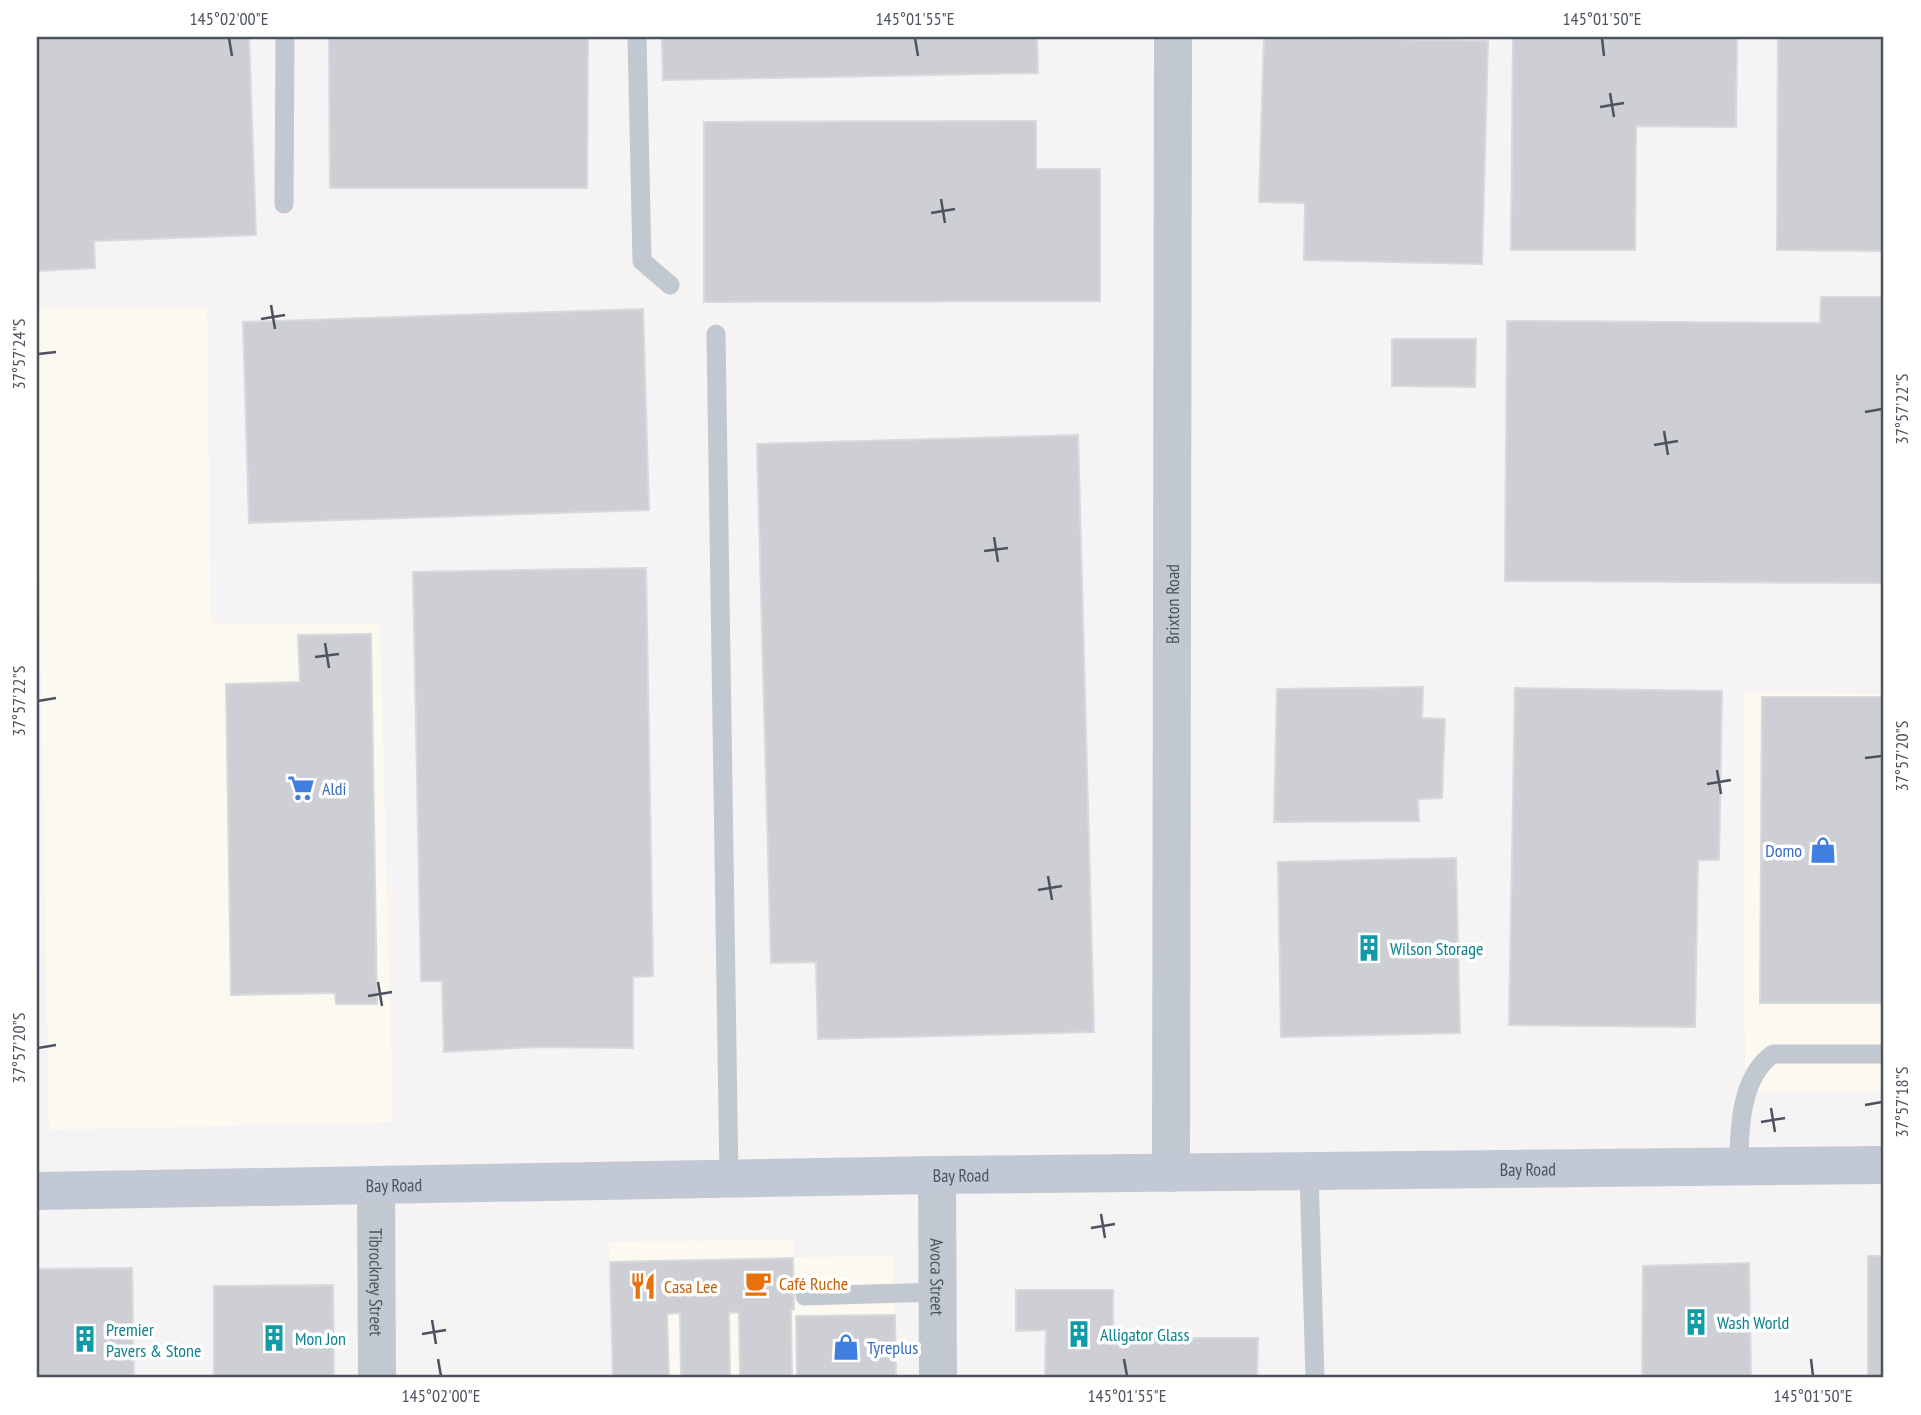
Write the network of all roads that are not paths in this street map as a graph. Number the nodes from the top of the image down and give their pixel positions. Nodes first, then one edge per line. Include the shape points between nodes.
1 (285, 37) edge
2 (637, 37) edge
3 (1173, 37) edge
4 (284, 204) dead end
5 (670, 285) dead end
6 (716, 334) dead end
7 (1884, 1054) edge
8 (1884, 1165) edge
9 (1740, 1166) junction
10 (1309, 1171) junction
11 (1171, 1173) junction
12 (937, 1175) junction
13 (729, 1179) junction
14 (376, 1186) junction
15 (37, 1191) edge
16 (938, 1292) junction
17 (805, 1296) dead end
18 (377, 1378) edge
19 (938, 1378) edge
20 (1315, 1378) edge

1 - 4 lane
2 - 5 lane via 642,261
3 - 11 street, Brixton Road
6 - 13 lane
7 - 9 lane via 1773,1054 1764,1060 1743,1106
8 - 9 main road, Bay Road
9 - 10 main road, Bay Road
10 - 11 main road, Bay Road
10 - 20 lane
11 - 12 main road, Bay Road
12 - 13 main road, Bay Road
12 - 16 street, Avoca Street
13 - 14 main road, Bay Road
14 - 15 main road, Bay Road
14 - 18 street, Tibrockney Street
16 - 17 lane
16 - 19 street, Avoca Street

